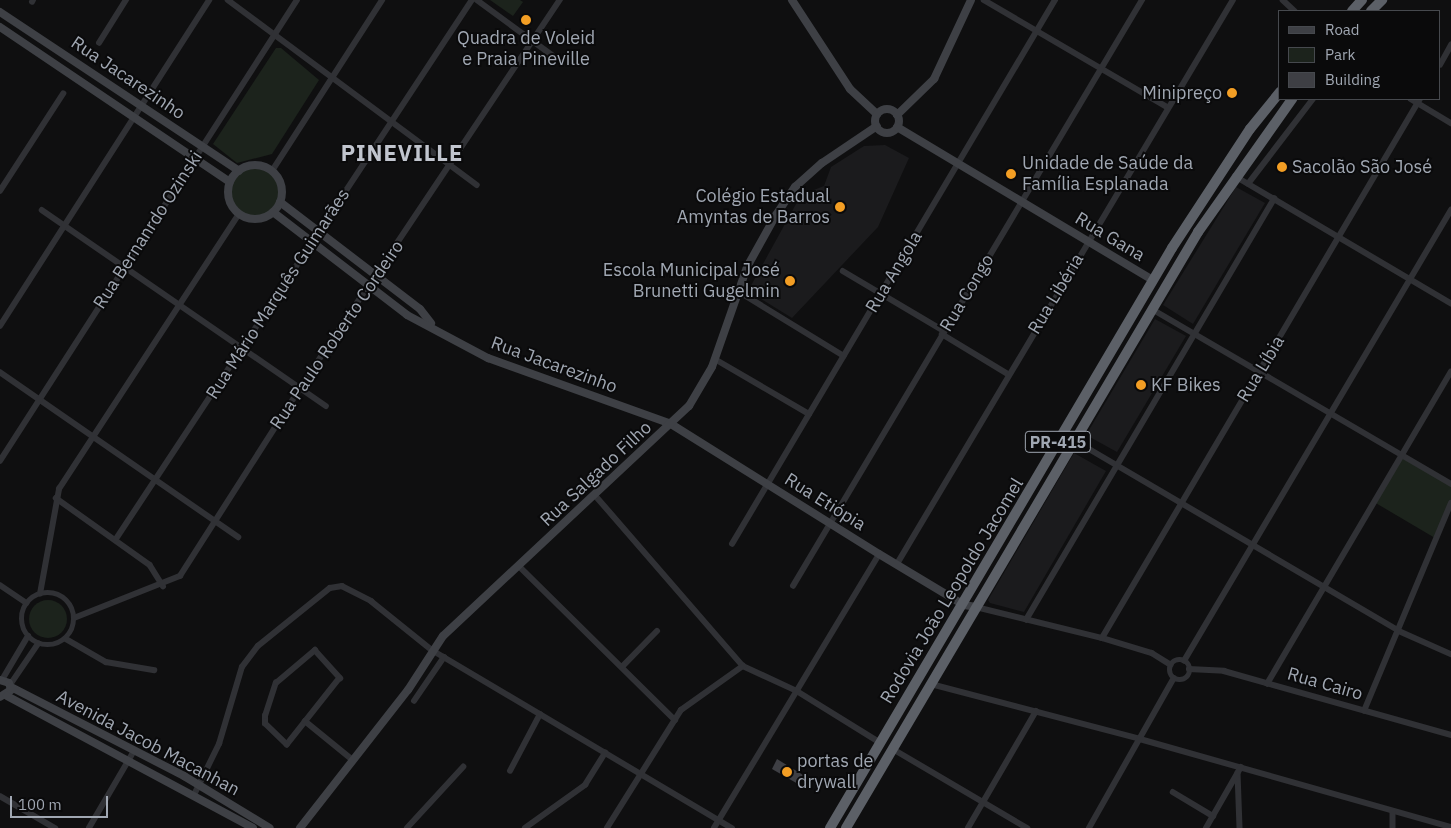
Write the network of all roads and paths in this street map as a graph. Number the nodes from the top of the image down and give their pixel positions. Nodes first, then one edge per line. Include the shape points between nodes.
1 (126, 0) edge
2 (209, 0) edge
3 (228, 0) edge
4 (297, 0) edge
5 (382, 0) edge
6 (472, 0) edge
7 (477, 0) edge
8 (560, 0) edge
9 (792, 0) edge
10 (971, 0) edge
11 (984, 0) edge
12 (1055, 0) edge
13 (1142, 0) edge
14 (1233, 0) edge
15 (1283, 0) edge
16 (1362, 0) edge
17 (1382, 0) edge
18 (1294, 10) edge
19 (1353, 10) edge
20 (1372, 10) edge
21 (1, 14) edge
22 (0, 27) edge
23 (1037, 31) junction
24 (275, 34) junction
25 (532, 40) junction
26 (99, 43) dead end
27 (1451, 45) edge
28 (559, 60) dead end
29 (1441, 63) edge
30 (1101, 68) junction
31 (333, 76) junction
32 (62, 94) dead end
33 (1278, 95) edge
34 (1291, 100) edge
35 (1311, 100) edge
36 (1419, 101) edge
37 (143, 105) junction
38 (1167, 107) junction
39 (877, 114) junction
40 (897, 115) junction
41 (137, 116) junction
42 (392, 120) junction
43 (1451, 123) edge
44 (876, 126) junction
45 (897, 126) junction
46 (203, 145) junction
47 (196, 158) junction
48 (451, 164) junction
49 (958, 164) junction
50 (239, 170) junction
51 (272, 171) junction
52 (1235, 176) junction
53 (230, 182) junction
54 (1248, 184) junction
55 (477, 185) dead end
56 (0, 191) edge
57 (1274, 199) junction
58 (280, 202) junction
59 (1022, 202) junction
60 (42, 210) dead end
61 (1451, 210) edge
62 (273, 212) junction
63 (240, 214) junction
64 (66, 225) junction
65 (319, 232) junction
66 (1339, 237) junction
67 (1087, 241) junction
68 (312, 243) junction
69 (124, 268) junction
70 (843, 271) dead end
71 (376, 276) junction
72 (1410, 278) junction
73 (1152, 280) junction
74 (368, 286) junction
75 (738, 291) junction
76 (882, 294) junction
77 (1451, 303) edge
78 (180, 305) junction
79 (1152, 309) junction
80 (432, 325) junction
81 (0, 326) edge
82 (943, 332) junction
83 (1196, 332) junction
84 (242, 347) junction
85 (844, 356) junction
86 (715, 359) junction
87 (1260, 370) junction
88 (0, 372) edge
89 (1451, 372) edge
90 (1008, 374) junction
91 (300, 388) junction
92 (39, 399) junction
93 (326, 406) dead end
94 (1331, 412) junction
95 (809, 414) junction
96 (671, 424) junction
97 (93, 437) junction
98 (1074, 440) junction
99 (1403, 453) junction
100 (0, 460) edge
101 (1117, 465) junction
102 (155, 482) junction
103 (767, 483) junction
104 (1451, 484) edge
105 (595, 495) junction
106 (56, 498) junction
107 (1182, 503) junction
108 (1451, 503) edge
109 (214, 522) junction
110 (830, 523) junction
111 (238, 537) dead end
112 (116, 538) junction
113 (732, 544) dead end
114 (1253, 545) junction
115 (879, 554) junction
116 (897, 564) junction
117 (520, 567) junction
118 (0, 585) edge
119 (163, 586) junction
120 (792, 586) dead end
121 (1324, 587) junction
122 (40, 594) junction
123 (27, 603) junction
124 (964, 604) junction
125 (976, 607) junction
126 (74, 618) junction
127 (1026, 620) junction
128 (657, 631) dead end
129 (1398, 631) junction
130 (28, 636) junction
131 (1102, 638) junction
132 (66, 639) junction
133 (38, 644) junction
134 (432, 650) junction
135 (1451, 654) edge
136 (444, 657) junction
137 (1184, 661) junction
138 (1172, 665) junction
139 (743, 666) junction
140 (622, 667) junction
141 (1190, 669) junction
142 (154, 670) dead end
143 (1174, 678) junction
144 (1, 680) edge
145 (931, 684) junction
146 (1267, 684) junction
147 (10, 686) junction
148 (797, 691) junction
149 (3, 696) edge
150 (414, 701) dead end
151 (1036, 711) junction
152 (1364, 711) junction
153 (540, 714) junction
154 (675, 720) junction
155 (305, 721) junction
156 (1451, 734) edge
157 (1140, 738) junction
158 (882, 742) junction
159 (893, 749) junction
160 (134, 751) junction
161 (605, 752) junction
162 (130, 760) junction
163 (352, 760) junction
164 (463, 766) dead end
165 (1240, 770) junction
166 (510, 771) dead end
167 (641, 774) junction
168 (201, 786) junction
169 (1173, 792) dead end
170 (194, 795) junction
171 (0, 796) edge
172 (983, 802) junction
173 (1393, 810) junction
174 (1213, 816) junction
175 (719, 820) junction
176 (1451, 827) edge
177 (55, 828) edge
178 (88, 828) edge
179 (253, 828) edge
180 (270, 828) edge
181 (300, 828) edge
182 (407, 828) edge
183 (525, 828) edge
184 (608, 828) edge
185 (714, 828) edge
186 (732, 828) edge
187 (830, 828) edge
188 (846, 828) edge
189 (968, 828) edge
190 (1027, 828) edge
191 (1089, 828) edge
192 (1206, 828) edge
193 (1240, 828) edge
194 (1393, 828) edge

1 - 26 street
2 - 37 street
3 - 24 street
4 - 24 street, Rua Bernanrdo Ozinski
5 - 31 street
6 - 42 street, Rua Mário Marquês Guimarães
7 - 25 street
8 - 25 street, Rua Paulo Roberto Cordeiro
9 - 39 street via 850,89
10 - 40 street via 934,79
11 - 23 street
12 - 23 street, Rua Angola
13 - 30 street, Rua Congo
14 - 38 street, Rua Libéria
15 - 18 street
16 - 19 highway
17 - 20 highway
21 - 37 street, Rua Jacarezinho
22 - 41 street, Rua Jacarezinho
23 - 30 street
23 - 49 street, Rua Angola
24 - 31 street
24 - 46 street, Rua Bernanrdo Ozinski
25 - 28 street
25 - 48 street, Rua Paulo Roberto Cordeiro
27 - 29 street
30 - 38 street
30 - 59 street, Rua Congo
31 - 42 street
31 - 51 street
32 - 56 street
33 - 73 highway, Rodovia João Leopoldo Jacomel / PR-415 via 1231,157
34 - 52 highway, Rodovia João Leopoldo Jacomel / PR-415
35 - 54 street
36 - 43 street
36 - 66 street, Rua Líbia
37 - 41 street
37 - 46 street, Rua Jacarezinho
38 - 67 street, Rua Libéria
39 - 40 street via 887,109
39 - 44 street
40 - 45 street
41 - 47 street, Rua Jacarezinho
41 - 64 street
42 - 48 street
42 - 65 street, Rua Mário Marquês Guimarães
44 - 45 street via 886,132
44 - 75 street, Rua Salgado Filho via 796,187 758,243
45 - 49 street, Rua Gana
46 - 47 street, Rua Bernanrdo Ozinski
46 - 50 street, Rua Jacarezinho
47 - 53 street, Rua Jacarezinho
47 - 69 street, Rua Bernanrdo Ozinski
48 - 55 street
48 - 71 street, Rua Paulo Roberto Cordeiro
49 - 59 street, Rua Gana
49 - 76 street, Rua Angola
50 - 51 street via 257,165
50 - 53 street
51 - 58 street via 281,186
52 - 54 street
52 - 79 highway, Rodovia João Leopoldo Jacomel / PR-415
53 - 63 street via 229,199
54 - 57 street
57 - 66 street
57 - 83 street
58 - 62 street
58 - 65 street, Rua Jacarezinho
59 - 67 street, Rua Gana
59 - 82 street, Rua Congo
60 - 64 street
61 - 72 street
62 - 63 street via 256,219
62 - 68 street, Rua Jacarezinho
63 - 78 street
64 - 69 street
64 - 81 street
65 - 68 street, Rua Mário Marquês Guimarães
65 - 71 street, Rua Jacarezinho
66 - 72 street
66 - 87 street, Rua Líbia
67 - 73 street, Rua Gana
67 - 90 street, Rua Libéria
68 - 74 street, Rua Jacarezinho
68 - 84 street, Rua Mário Marquês Guimarães
69 - 78 street
69 - 92 street, Rua Bernanrdo Ozinski
70 - 76 street
71 - 74 street, Rua Paulo Roberto Cordeiro
71 - 80 street, Rua Jacarezinho via 420,309
72 - 77 street
72 - 94 street
73 - 79 highway via 1156,296
73 - 124 highway, Rodovia João Leopoldo Jacomel / PR-415
74 - 80 street, Rua Jacarezinho via 408,315
74 - 91 street, Rua Paulo Roberto Cordeiro
75 - 85 street
75 - 86 street, Rua Salgado Filho
76 - 82 street
76 - 85 street, Rua Angola
78 - 84 street
78 - 97 street
79 - 83 street
79 - 98 highway, Rodovia João Leopoldo Jacomel / PR-415
80 - 96 street, Rua Jacarezinho via 488,358
82 - 90 street
82 - 110 street, Rua Congo
83 - 87 street
83 - 101 street
84 - 91 street
84 - 102 street, Rua Mário Marquês Guimarães
85 - 95 street, Rua Angola
86 - 95 street
86 - 96 street, Rua Salgado Filho via 703,388
87 - 94 street
87 - 107 street, Rua Líbia
88 - 92 street
89 - 99 street
90 - 116 street, Rua Libéria
91 - 93 street
91 - 109 street, Rua Paulo Roberto Cordeiro
92 - 97 street
92 - 100 street, Rua Bernanrdo Ozinski
94 - 99 street
94 - 114 street
95 - 103 street, Rua Angola
96 - 103 street, Rua Etiópia
96 - 105 street, Rua Salgado Filho
97 - 102 street
97 - 106 street
98 - 101 street
98 - 125 highway, Rodovia João Leopoldo Jacomel / PR-415
99 - 104 street
99 - 121 street
101 - 107 street
101 - 127 street
102 - 109 street
102 - 112 street, Rua Mário Marquês Guimarães
103 - 110 street, Rua Etiópia
103 - 113 street, Rua Angola
105 - 117 street, Rua Salgado Filho
105 - 139 street
106 - 112 street
106 - 122 street
107 - 114 street
107 - 131 street, Rua Líbia
108 - 129 street
109 - 111 street
109 - 119 street, Rua Paulo Roberto Cordeiro via 180,576
110 - 115 street, Rua Etiópia
110 - 120 street, Rua Congo
112 - 119 street via 157,571
114 - 121 street
114 - 137 street
115 - 116 street, Rua Etiópia
115 - 148 street
116 - 124 street, Rua Etiópia
117 - 134 street, Rua Salgado Filho
117 - 140 street
118 - 123 street
119 - 126 street, Rua Paulo Roberto Cordeiro
121 - 129 street
121 - 146 street
122 - 123 street
122 - 126 street via 63,598
123 - 130 street via 22,620
124 - 125 street
124 - 158 highway, Rodovia João Leopoldo Jacomel / PR-415
125 - 127 street
125 - 145 highway, Rodovia João Leopoldo Jacomel / PR-415
126 - 132 street
127 - 131 street
128 - 140 street
129 - 135 street
129 - 152 street
130 - 133 street
130 - 144 street
131 - 138 street via 1152,653
132 - 133 street via 52,646
132 - 142 street via 106,662
133 - 147 street
134 - 136 street
134 - 163 street, Rua Salgado Filho via 408,690
134 - 168 street via 371,601 342,586 330,588 258,646 242,667
136 - 150 street
136 - 153 street
137 - 138 street
137 - 141 street
138 - 143 street
139 - 148 street
139 - 154 street via 681,710
140 - 154 street
141 - 143 street via 1186,678
141 - 146 street, Rua Cairo via 1218,670
143 - 157 street
144 - 147 street, Avenida Jacob Macanhan
145 - 151 street
145 - 159 highway, Rodovia João Leopoldo Jacomel / PR-415
146 - 152 street, Rua Cairo
147 - 149 street
147 - 160 street, Avenida Jacob Macanhan
148 - 158 street
148 - 175 street
149 - 162 street, Avenida Jacob Macanhan
151 - 157 street
151 - 172 street
152 - 156 street, Rua Cairo
153 - 161 street
153 - 166 street
154 - 167 street
155 - 155 street via 340,678 315,650 276,682 265,716 265,724 286,744
155 - 163 street
157 - 165 street
157 - 191 street
158 - 187 highway, Rodovia João Leopoldo Jacomel / PR-415
159 - 172 street
159 - 188 highway, Rodovia João Leopoldo Jacomel / PR-415
160 - 162 street
160 - 168 street, Avenida Jacob Macanhan
161 - 167 street
161 - 183 street via 585,785
162 - 170 street, Avenida Jacob Macanhan
162 - 178 street
163 - 181 street, Rua Salgado Filho
164 - 182 street
165 - 173 street
165 - 174 street
165 - 193 street
167 - 175 street
167 - 184 street
168 - 170 street
168 - 180 street, Avenida Jacob Macanhan
169 - 174 street
170 - 179 street, Avenida Jacob Macanhan
171 - 177 street
172 - 189 street
172 - 190 street
173 - 176 street
173 - 194 street
174 - 192 street
175 - 185 street
175 - 186 street

